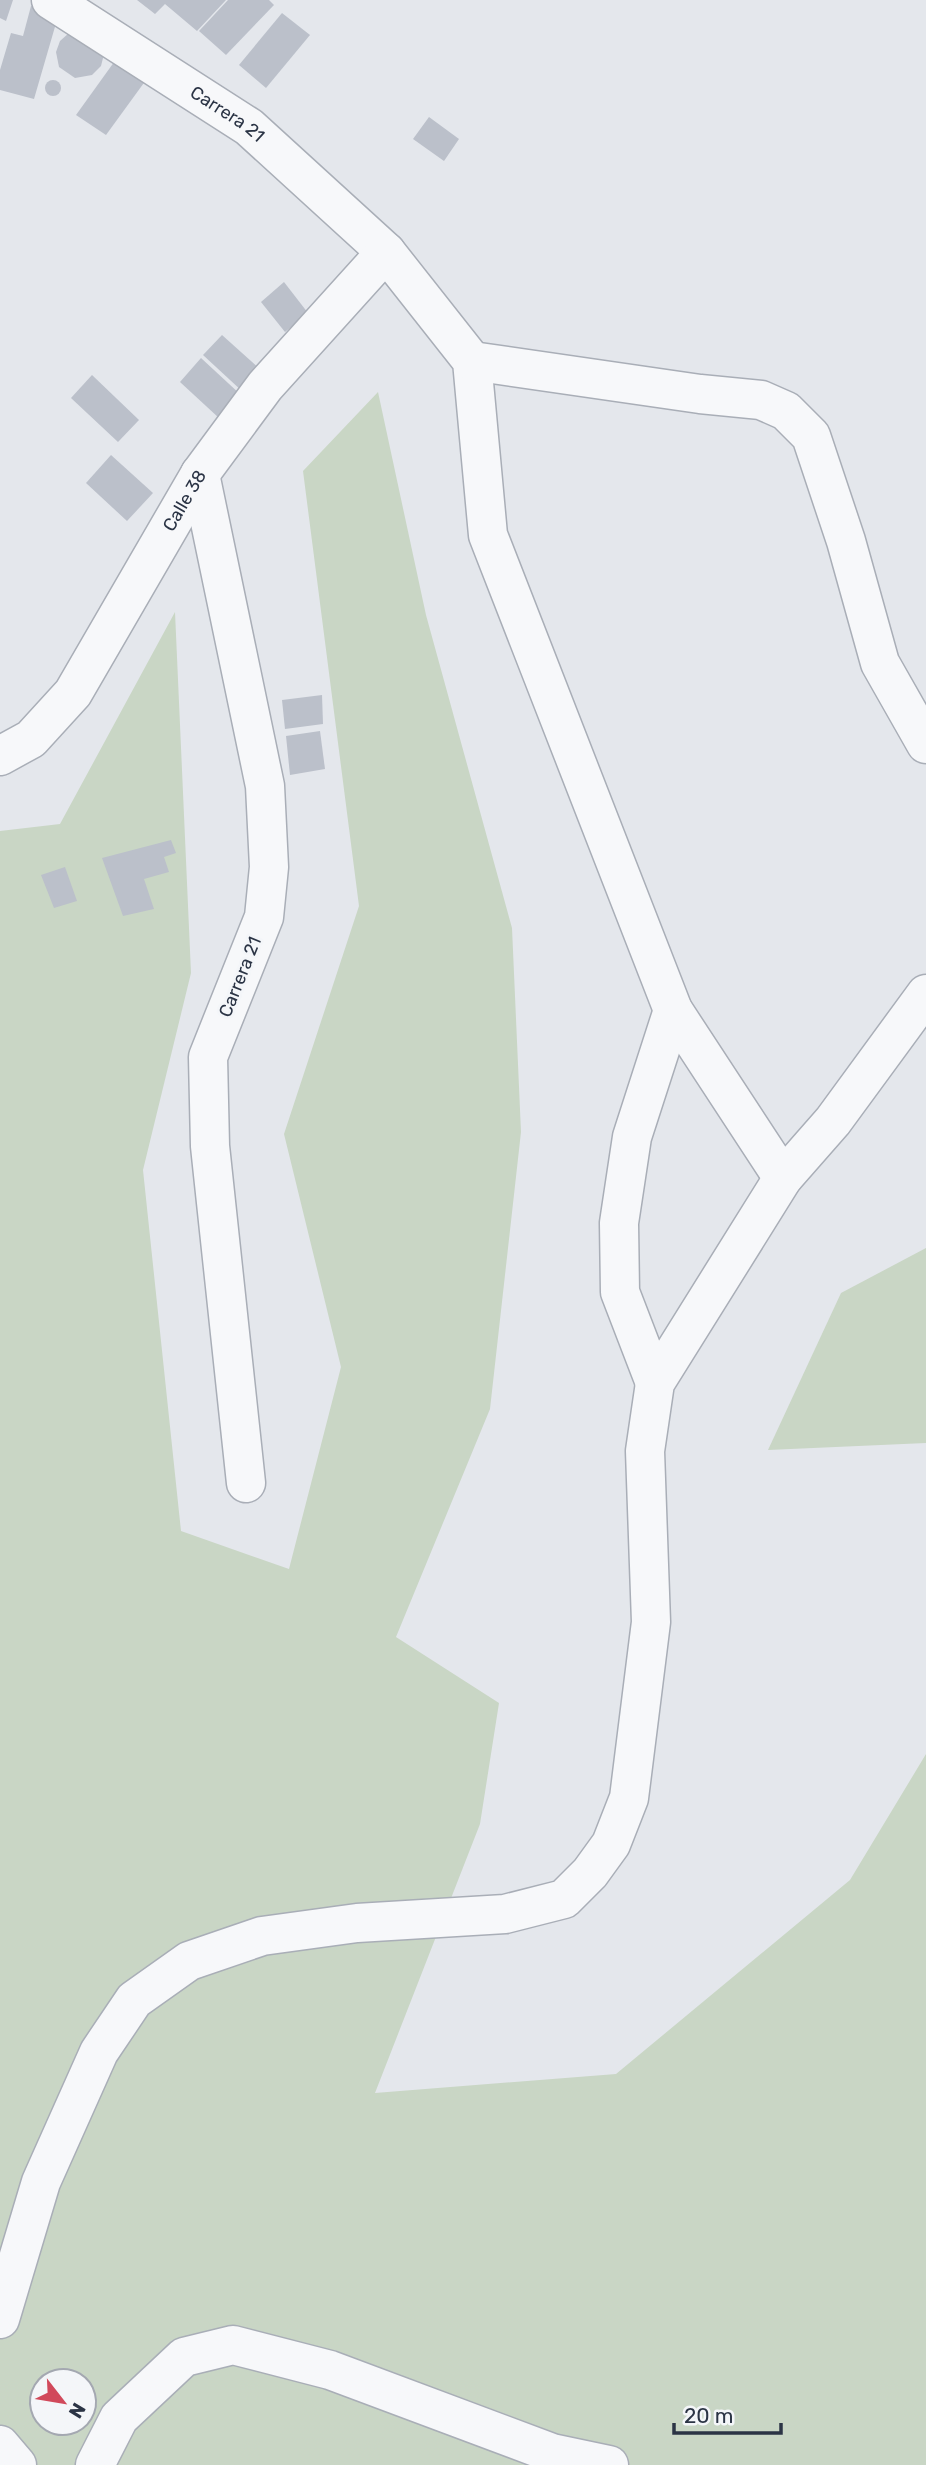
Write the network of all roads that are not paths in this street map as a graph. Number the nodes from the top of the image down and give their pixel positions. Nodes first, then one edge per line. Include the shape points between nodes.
1 (51, 0) edge
2 (386, 252) junction
3 (472, 361) junction
4 (200, 474) junction
5 (926, 744) edge
6 (0, 756) edge
7 (926, 994) edge
8 (673, 1010) junction
9 (783, 1178) junction
10 (655, 1383) junction
11 (246, 1483) dead end
12 (0, 2319) edge
13 (0, 2445) edge
14 (88, 2462) edge
15 (17, 2465) edge
16 (609, 2465) edge

1 - 2 street, Carrera 21 via 249,127
2 - 3 street, Carrera 21
2 - 4 street, Calle 38 via 265,386
3 - 5 street via 761,400 786,411 811,436 880,663
3 - 8 street via 488,535
4 - 6 street, Calle 38 via 73,694 31,739
4 - 11 street, Carrera 21 via 266,800 269,867 264,917 208,1058 210,1146
7 - 9 street via 834,1121
8 - 9 street
8 - 10 street via 632,1137 619,1223 620,1292
9 - 10 street
10 - 12 street via 645,1451 651,1622 629,1798 611,1844 564,1899 505,1914 357,1923 262,1936 188,1961 134,2000 99,2052 41,2182
13 - 15 street
14 - 16 street via 119,2418 184,2357 233,2345 330,2370 552,2453

